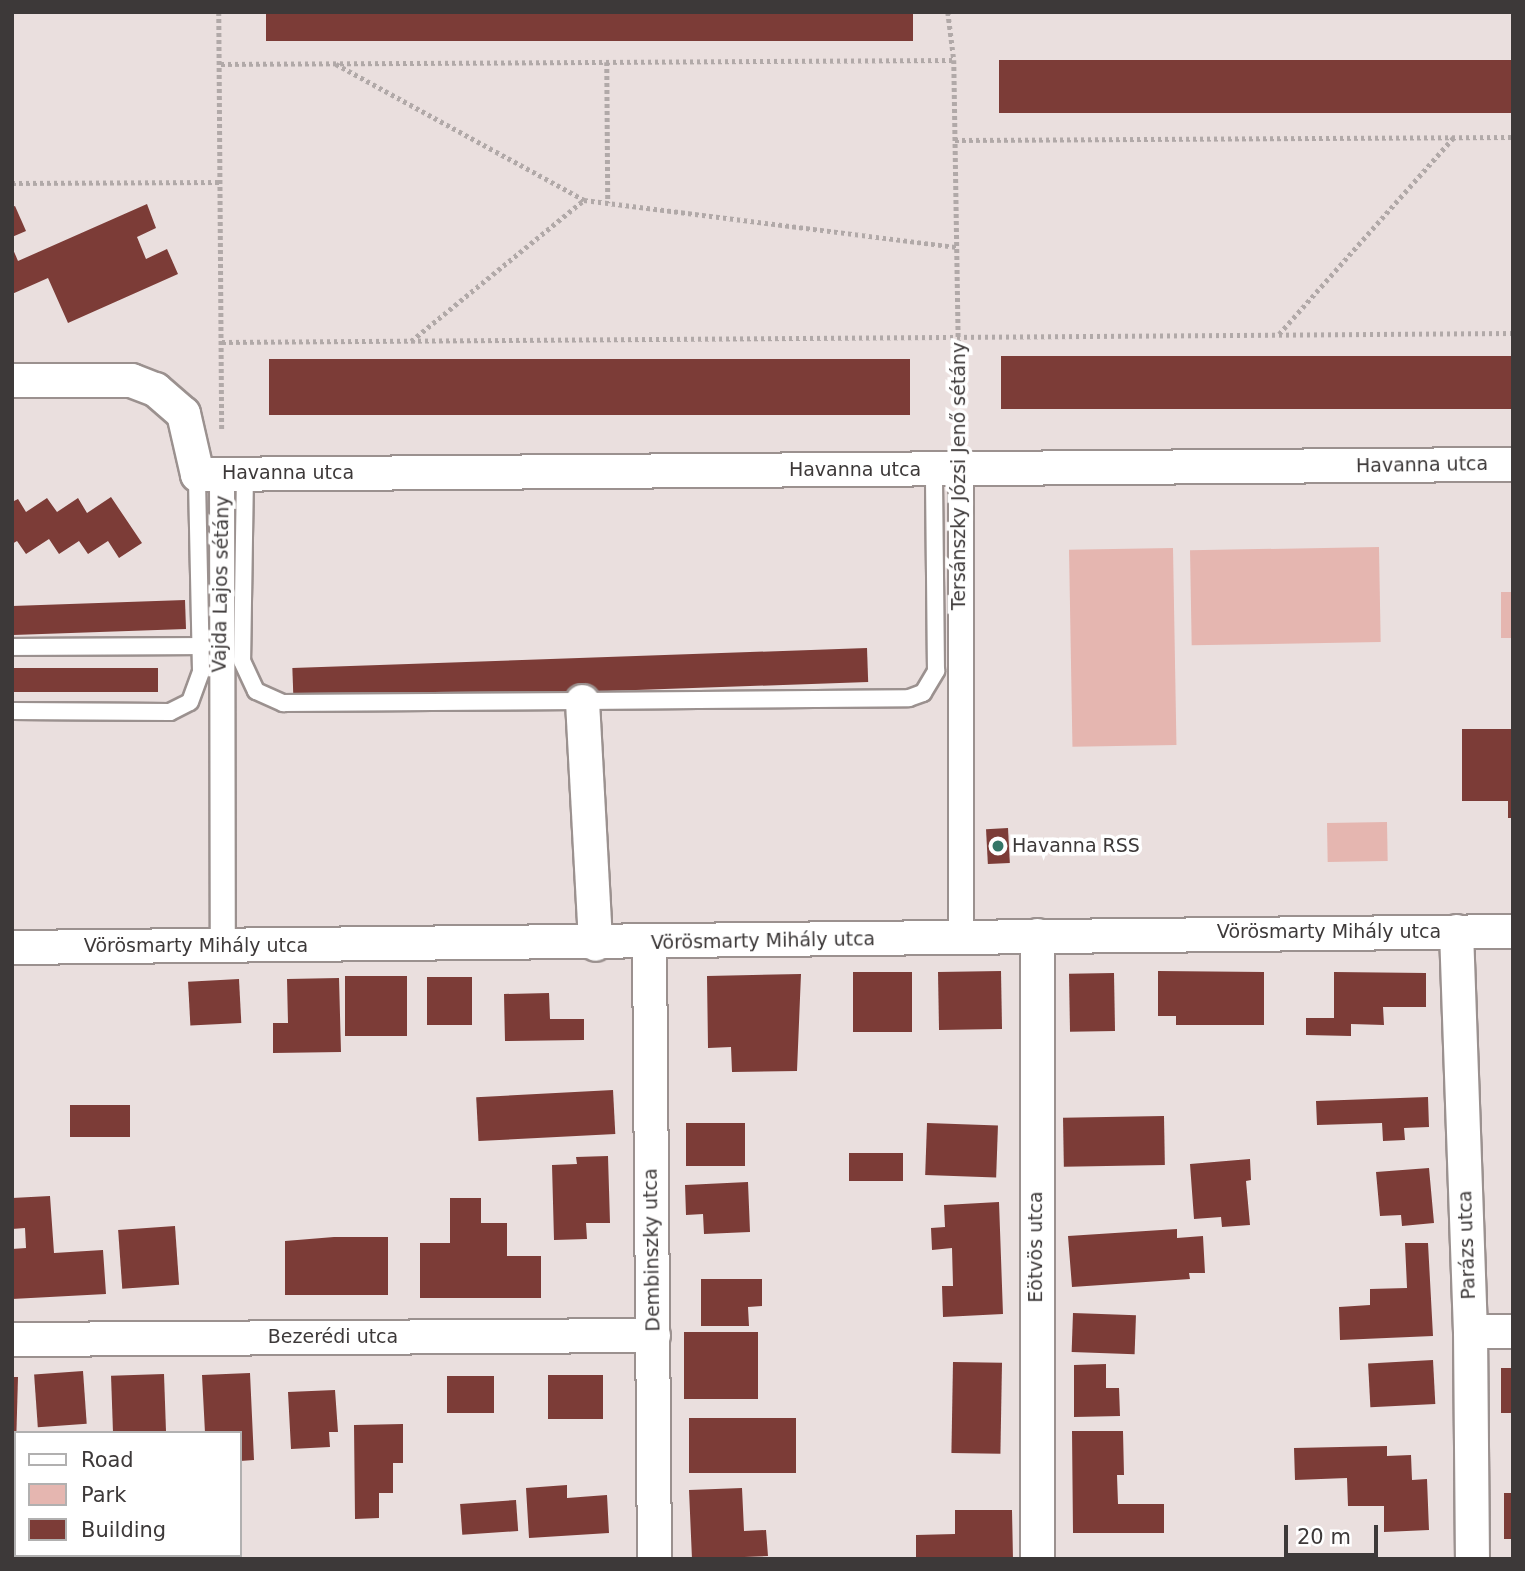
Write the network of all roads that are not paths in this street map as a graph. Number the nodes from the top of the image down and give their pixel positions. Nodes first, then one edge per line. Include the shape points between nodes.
1 (12, 380) edge
2 (1513, 464) edge
3 (947, 470) junction
4 (222, 474) junction
5 (202, 646) junction
6 (12, 647) edge
7 (582, 701) junction
8 (12, 711) edge
9 (1456, 931) junction
10 (1513, 931) edge
11 (1037, 935) junction
12 (961, 939) junction
13 (649, 942) junction
14 (595, 944) junction
15 (223, 945) junction
16 (12, 947) edge
17 (1470, 1331) junction
18 (1513, 1331) edge
19 (653, 1335) junction
20 (12, 1339) edge
21 (654, 1559) edge
22 (1037, 1559) edge
23 (1472, 1559) edge

1 - 4 street via 131,380 155,389 183,413
2 - 3 street, Havanna utca
3 - 4 street, Havanna utca
3 - 7 lane via 936,671 923,693 909,698
3 - 12 street, Tersánszky Józsi Jenő sétány
4 - 5 lane
4 - 7 lane via 242,661 256,691 283,703
4 - 15 street, Vajda Lajos sétány
5 - 6 lane
5 - 8 lane via 195,694 177,710
7 - 14 street
9 - 10 street, Vörösmarty Mihály utca
9 - 11 street, Vörösmarty Mihály utca
9 - 17 street, Parázs utca
11 - 12 street, Vörösmarty Mihály utca
11 - 22 street, Eötvös utca
12 - 13 street, Vörösmarty Mihály utca
13 - 14 street, Vörösmarty Mihály utca
13 - 19 street, Dembinszky utca
14 - 15 street, Vörösmarty Mihály utca
15 - 16 street, Vörösmarty Mihály utca
17 - 18 street
17 - 23 street, Parázs utca
19 - 20 street, Bezerédi utca
19 - 21 street, Dembinszky utca

